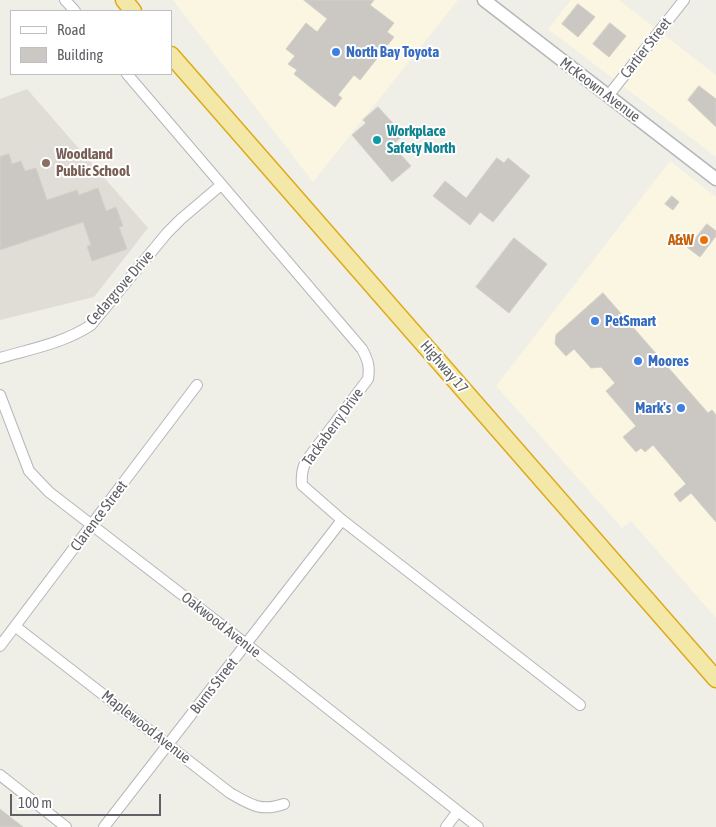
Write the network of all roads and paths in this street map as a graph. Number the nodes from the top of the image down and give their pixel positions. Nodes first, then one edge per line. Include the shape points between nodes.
1 (65, 0) edge
2 (124, 0) edge
3 (484, 0) edge
4 (684, 0) edge
5 (74, 10) edge
6 (133, 10) edge
7 (172, 55) edge
8 (128, 75) edge
9 (608, 96) junction
10 (716, 179) edge
11 (221, 185) junction
12 (0, 358) edge
13 (197, 385) dead end
14 (0, 394) edge
15 (342, 520) junction
16 (92, 526) junction
17 (16, 627) junction
18 (246, 644) junction
19 (0, 646) edge
20 (716, 680) edge
21 (580, 705) dead end
22 (168, 744) junction
23 (0, 776) edge
24 (284, 804) dead end
25 (458, 811) junction
26 (66, 827) edge
27 (104, 827) edge
28 (446, 827) edge
29 (478, 827) edge

1 - 5 street
2 - 6 highway
3 - 9 street, McKeown Avenue
4 - 9 street, Cartier Street
7 - 20 highway, Highway 17
8 - 11 street, Tackaberry Drive
9 - 10 street, McKeown Avenue
11 - 12 street, Cedargrove Drive via 167,233 91,325 57,341
11 - 15 street, Tackaberry Drive via 362,349 369,364 368,380 302,468 302,485
13 - 16 street, Clarence Street
14 - 16 street, Oakwood Avenue via 29,471 49,492
15 - 18 street, Burns Street
15 - 21 street, Tackaberry Drive
16 - 17 street, Clarence Street
16 - 18 street, Oakwood Avenue
17 - 19 street, Clarence Street
17 - 22 street, Maplewood Avenue
18 - 22 street, Burns Street
18 - 25 street, Oakwood Avenue
22 - 24 street, Maplewood Avenue via 230,794 245,802 272,808
22 - 27 street, Burns Street
23 - 26 street
25 - 28 street
25 - 29 street, Oakwood Avenue

